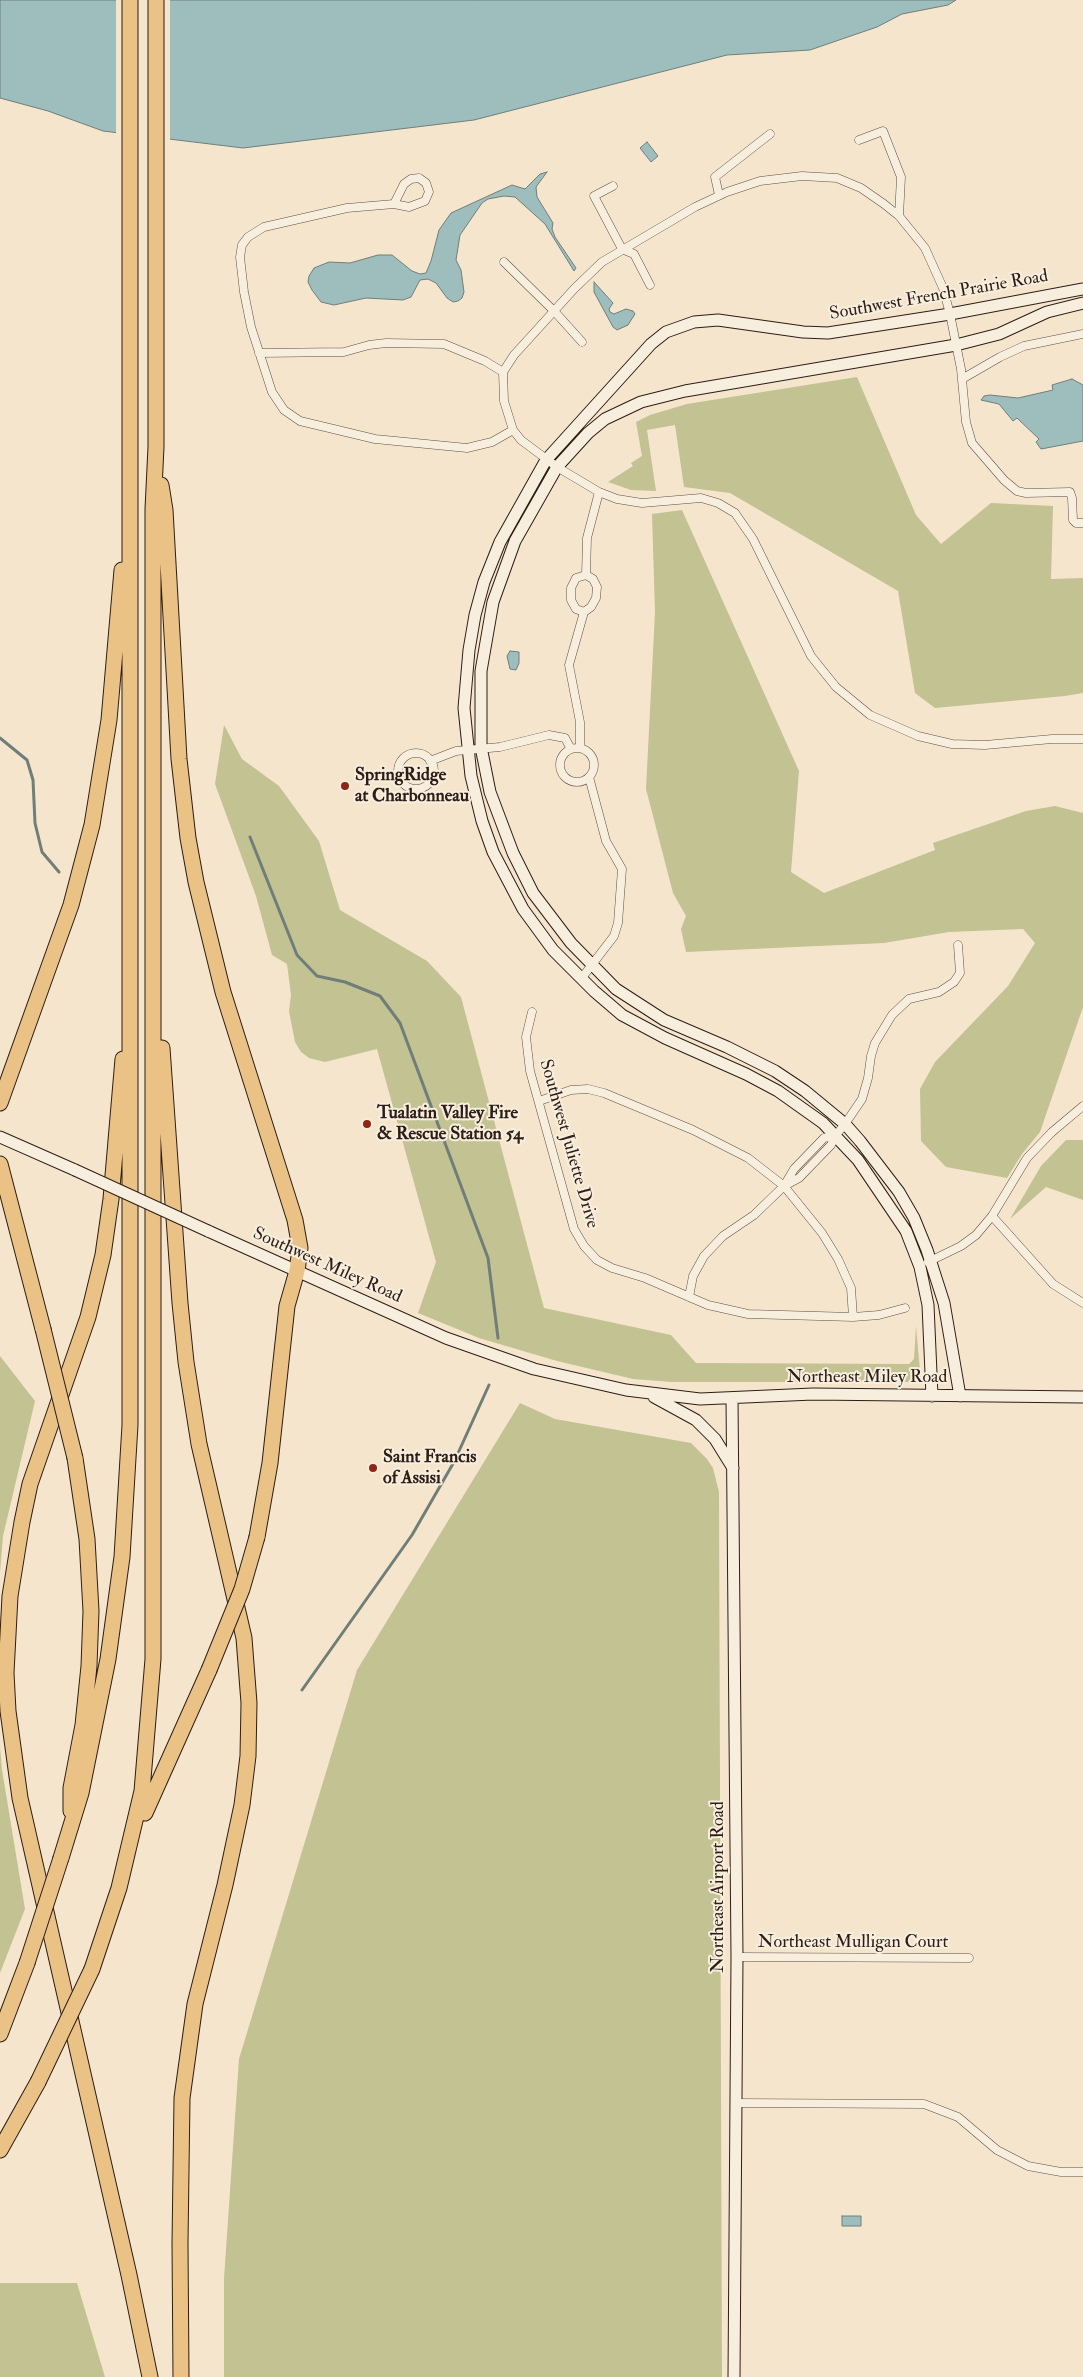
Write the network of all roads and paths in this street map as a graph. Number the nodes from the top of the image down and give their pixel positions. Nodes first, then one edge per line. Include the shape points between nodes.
1 (130, 0) edge
2 (156, 0) edge
3 (770, 134) dead end
4 (859, 140) dead end
5 (613, 186) dead end
6 (719, 195) junction
7 (394, 204) junction
8 (899, 216) junction
9 (622, 249) junction
10 (504, 262) dead end
11 (650, 285) dead end
12 (1083, 289) edge
13 (1083, 303) edge
14 (555, 312) junction
15 (950, 314) junction
16 (1083, 334) edge
17 (582, 342) dead end
18 (956, 345) junction
19 (259, 354) junction
20 (503, 372) junction
21 (962, 379) junction
22 (513, 430) junction
23 (156, 447) junction
24 (546, 460) junction
25 (557, 467) junction
26 (130, 487) junction
27 (599, 492) junction
28 (1083, 523) edge
29 (586, 575) junction
30 (584, 612) junction
31 (1083, 740) edge
32 (481, 747) junction
33 (580, 748) junction
34 (467, 749) junction
35 (572, 749) junction
36 (430, 761) junction
37 (589, 777) junction
38 (958, 945) dead end
39 (592, 966) junction
40 (154, 969) junction
41 (581, 978) junction
42 (131, 1006) junction
43 (532, 1012) dead end
44 (539, 1101) junction
45 (0, 1103) edge
46 (1083, 1106) edge
47 (845, 1124) junction
48 (0, 1136) edge
49 (836, 1136) junction
50 (0, 1164) edge
51 (784, 1186) junction
52 (992, 1216) junction
53 (931, 1261) junction
54 (920, 1267) junction
55 (297, 1271) junction
56 (689, 1297) junction
57 (1083, 1303) edge
58 (905, 1308) dead end
59 (854, 1317) junction
60 (650, 1395) junction
61 (932, 1396) junction
62 (960, 1396) junction
63 (1083, 1397) edge
64 (732, 1398) junction
65 (734, 1469) junction
66 (71, 1827) junction
67 (128, 1853) junction
68 (737, 1957) junction
69 (969, 1958) dead end
70 (0, 2034) edge
71 (734, 2103) junction
72 (0, 2150) edge
73 (1083, 2172) edge
74 (150, 2377) edge
75 (181, 2377) edge
76 (734, 2377) edge

1 - 26 highway
2 - 23 highway
3 - 6 street via 715,177
4 - 8 street via 883,130 901,177
5 - 9 street via 594,196
6 - 8 street via 760,181 820,176 837,178 862,188
6 - 9 street
7 - 7 street via 409,207 425,201 429,192 426,183 419,178 411,179 404,184
7 - 19 street via 347,208 264,227 248,236 240,257 244,292
8 - 15 street via 925,248 943,288
9 - 11 street via 634,254
9 - 14 street via 588,275
10 - 14 street
12 - 15 street, Southwest French Prairie Road
13 - 18 street, Southwest French Prairie Road via 1047,312 999,334
14 - 17 street
14 - 20 street via 514,355
15 - 18 street
15 - 24 street, Southwest French Prairie Road via 828,333 718,320 674,328 651,344
16 - 21 street via 1024,346
18 - 21 street
18 - 25 street, Southwest French Prairie Road via 711,386 641,402 605,419
19 - 20 street via 344,352 386,343 444,344
19 - 22 street via 277,402 292,416 308,424 374,438 467,448 492,442
20 - 22 street via 504,401
21 - 28 street via 968,433 978,450 1018,491 1070,492 1072,520
22 - 24 street
23 - 40 highway via 153,509
23 - 55 highway via 165,510 174,697 188,838 223,992 295,1220 300,1248
24 - 25 street
24 - 34 street, Southwest French Prairie Road via 500,542 477,606 464,696
25 - 27 street
25 - 32 street, Southwest French Prairie Road via 515,541 493,602 481,671
26 - 42 highway
26 - 45 highway via 109,720 92,825 71,905
27 - 29 street via 588,527
27 - 31 street via 642,503 701,498 735,513 753,539 800,637 823,672 859,708 895,728 935,741 968,746 1052,739
29 - 30 street via 597,587 596,598
29 - 30 street via 576,578 570,588 571,600
30 - 33 street via 569,666 580,722
32 - 34 street
32 - 35 street via 500,747 549,735 565,738
32 - 39 street, Southwest French Prairie Road via 490,792 513,853 533,892
33 - 35 street
33 - 37 street via 592,756 594,764
34 - 36 street
34 - 41 street, Southwest French Prairie Road via 482,821 502,872 541,934
35 - 37 street via 561,758 561,772 572,782
36 - 36 street via 420,754 408,755 398,768 400,780 409,788 426,786 434,772
37 - 39 street via 606,841 622,869 614,936
38 - 47 street via 960,972 954,982 939,992 909,999 898,1008 880,1033 871,1056 866,1088
39 - 41 street
39 - 47 street, Southwest French Prairie Road via 616,989 648,1010 775,1071
40 - 67 highway via 153,1650 142,1791
40 - 75 highway via 167,1088 184,1354 199,1444 244,1638 249,1703 248,1756 242,1805 195,2004 183,2088
41 - 49 street, Southwest French Prairie Road via 622,1014 778,1091
42 - 66 highway via 131,1377 127,1498 108,1659 82,1793
42 - 74 highway via 103,1255 88,1317 30,1484 10,1596 6,1673 20,1798
43 - 44 street, Southwest Juliette Drive via 527,1049
44 - 51 street via 572,1090 604,1093 732,1149
44 - 56 street, Southwest Juliette Drive via 574,1229 584,1246 597,1260 612,1268
46 - 52 street via 1027,1158
47 - 49 street
47 - 53 street, Southwest French Prairie Road via 899,1192 914,1218
48 - 55 street, Southwest Miley Road, bridge
49 - 51 street via 799,1178
49 - 54 street, Southwest French Prairie Road via 882,1193 906,1232
50 - 66 highway, bridge via 75,1458 87,1539 91,1620 89,1666 71,1788
51 - 56 street via 704,1256 693,1276
51 - 59 street via 822,1233 838,1259 851,1288
52 - 53 street via 968,1241
52 - 57 street via 1053,1284
53 - 54 street
53 - 62 street, Southwest French Prairie Road via 944,1303
54 - 61 street, Southwest French Prairie Road via 928,1305
55 - 60 street, Southwest Miley Road via 494,1356 594,1384
55 - 67 highway, bridge via 288,1306 270,1463 257,1537 242,1589
56 - 59 street, Southwest Juliette Drive via 724,1310 748,1314
58 - 59 street, Southwest Juliette Drive
60 - 64 street, Northeast Miley Road
60 - 65 street via 696,1420 715,1439
61 - 62 street, Northeast Miley Road
61 - 64 street, Northeast Miley Road via 813,1394
62 - 63 street, Northeast Miley Road
64 - 65 street, Northeast Airport Road
65 - 68 street, Northeast Airport Road
66 - 70 highway, bridge via 27,1963
67 - 72 highway, bridge via 92,1969 38,2082
68 - 69 street, Northeast Mulligan Court
68 - 71 street, Northeast Airport Road
71 - 73 street via 913,2103 936,2107 958,2117 997,2150 1028,2166
71 - 76 street, Northeast Airport Road

